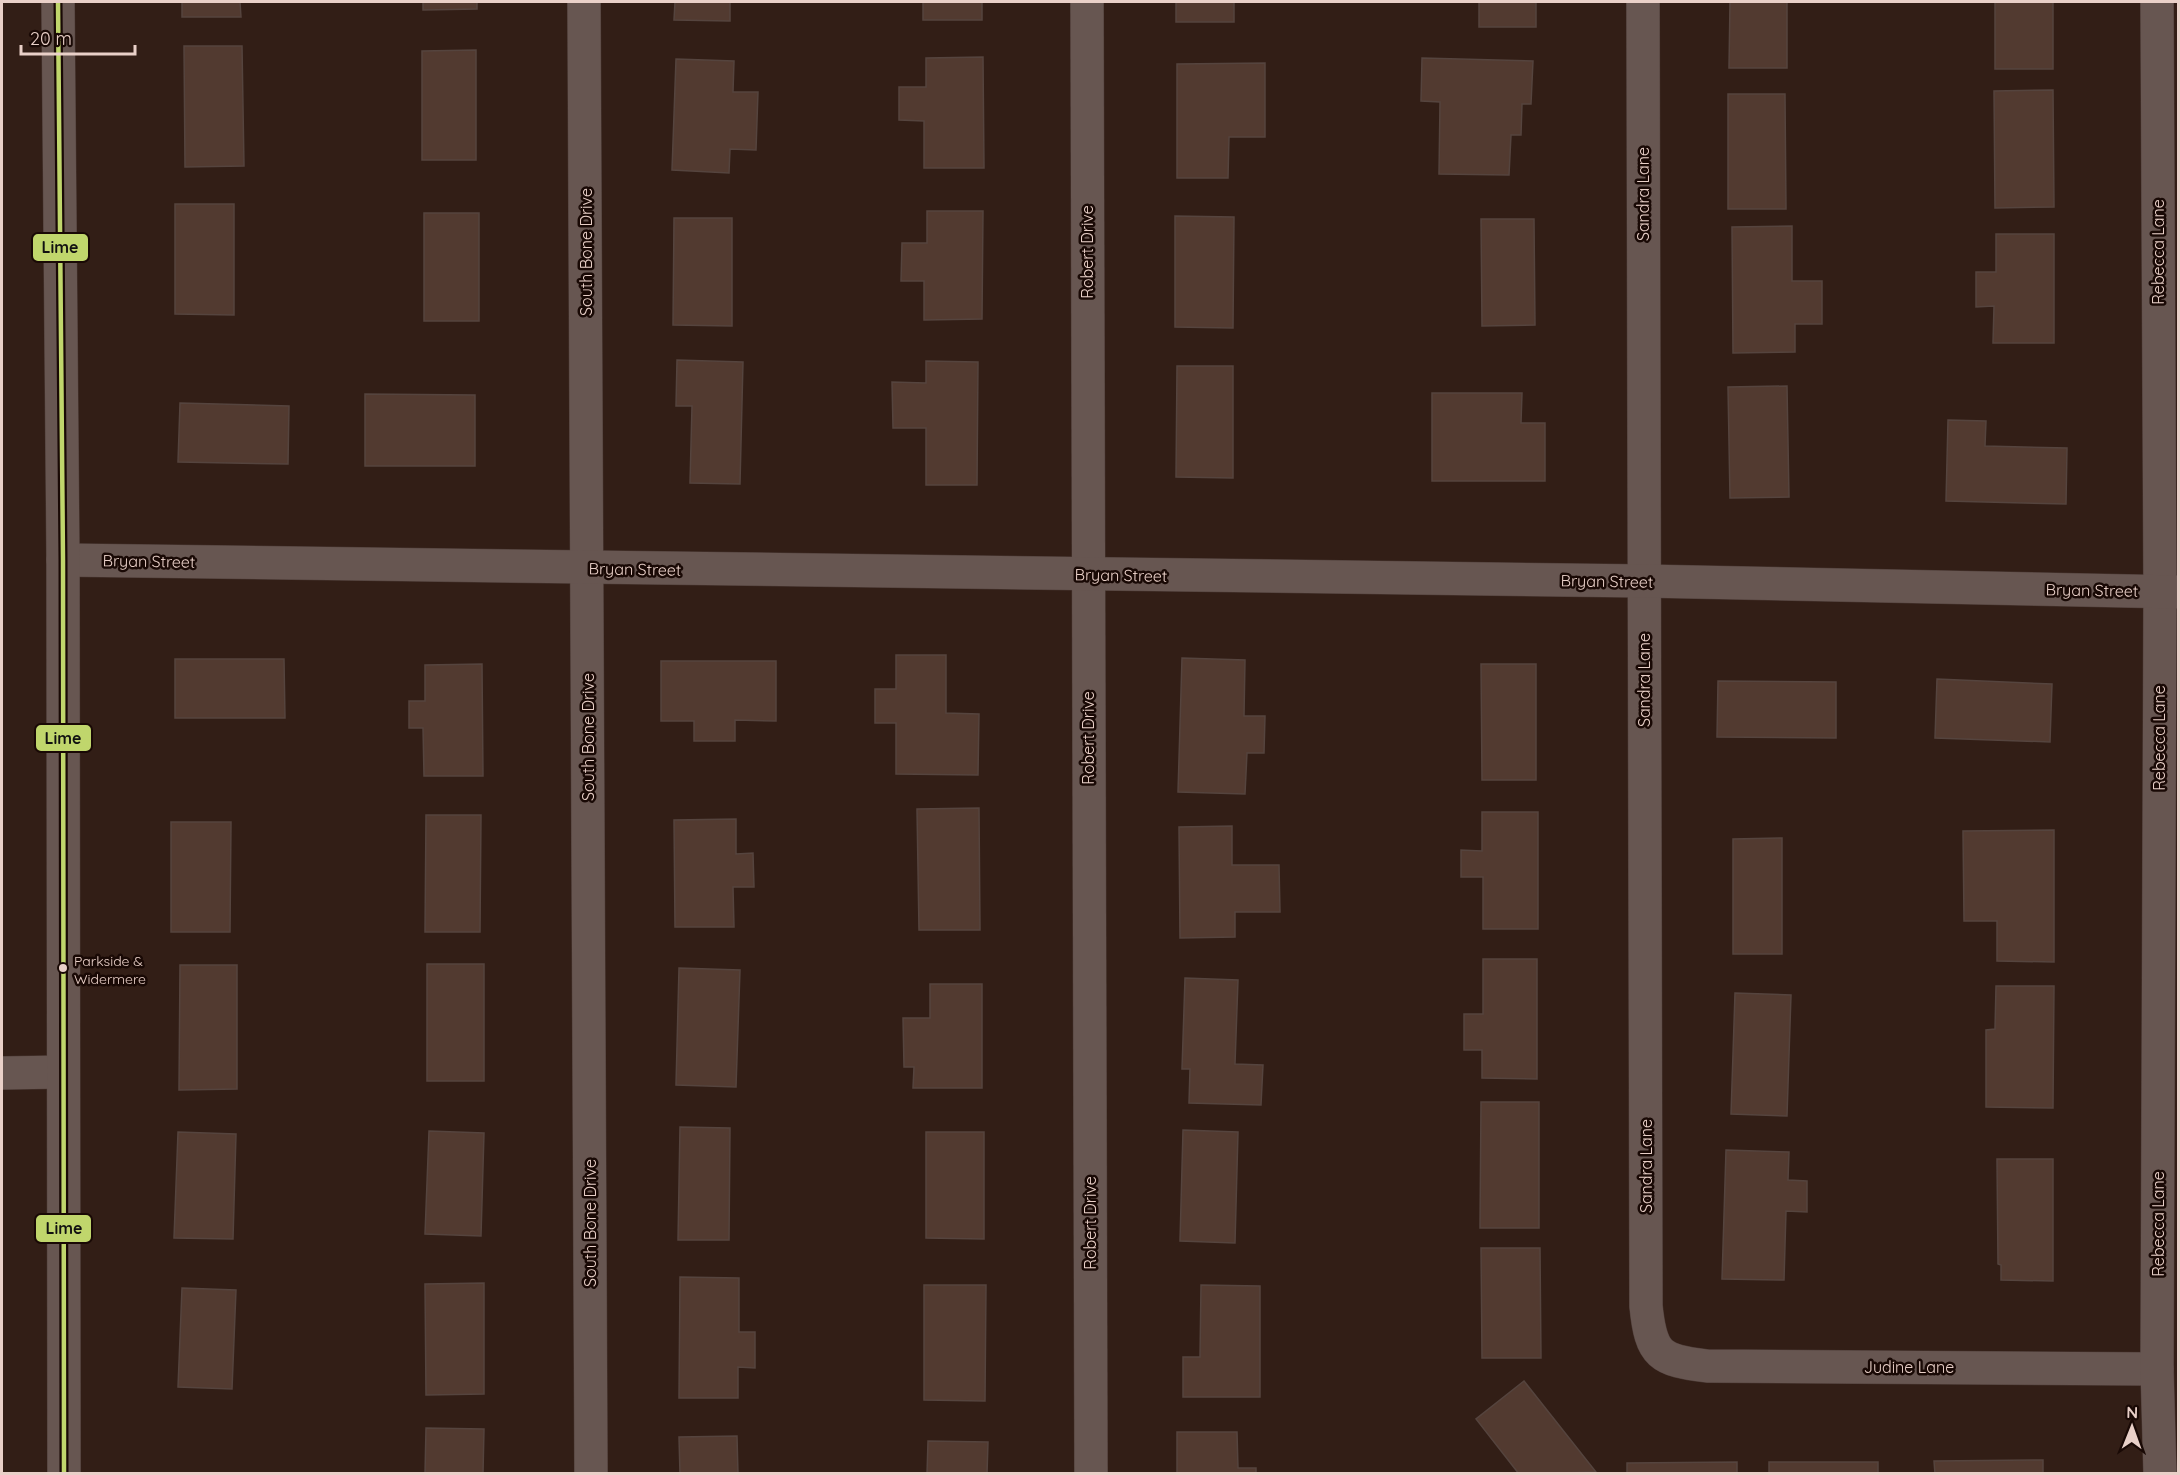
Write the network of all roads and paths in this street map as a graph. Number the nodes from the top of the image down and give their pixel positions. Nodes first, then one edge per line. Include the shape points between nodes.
1 (58, 2) edge
2 (584, 2) edge
3 (1087, 2) edge
4 (1643, 2) edge
5 (2157, 2) edge
6 (63, 560) junction
7 (588, 568) junction
8 (1088, 575) junction
9 (1644, 581) junction
10 (2169, 592) edge
11 (63, 1072) junction
12 (2, 1073) edge
13 (1662, 1355) joint
14 (2157, 1369) junction
15 (64, 1473) edge
16 (591, 1473) edge
17 (1091, 1473) edge
18 (2160, 1473) edge

1 - 6 street
2 - 7 street, South Bone Drive
3 - 8 street, Robert Drive
4 - 9 street, Sandra Lane
5 - 10 street, Rebecca Lane
6 - 7 street, Bryan Street
6 - 11 street
7 - 8 street, Bryan Street
7 - 16 street, South Bone Drive
8 - 9 street, Bryan Street
8 - 17 street, Robert Drive
9 - 10 street, Bryan Street
9 - 13 street, Sandra Lane via 1646,1306 1652,1342
10 - 14 street, Rebecca Lane
11 - 12 street
11 - 15 street
13 - 14 street, Judine Lane via 1707,1366
14 - 18 street, Rebecca Lane

